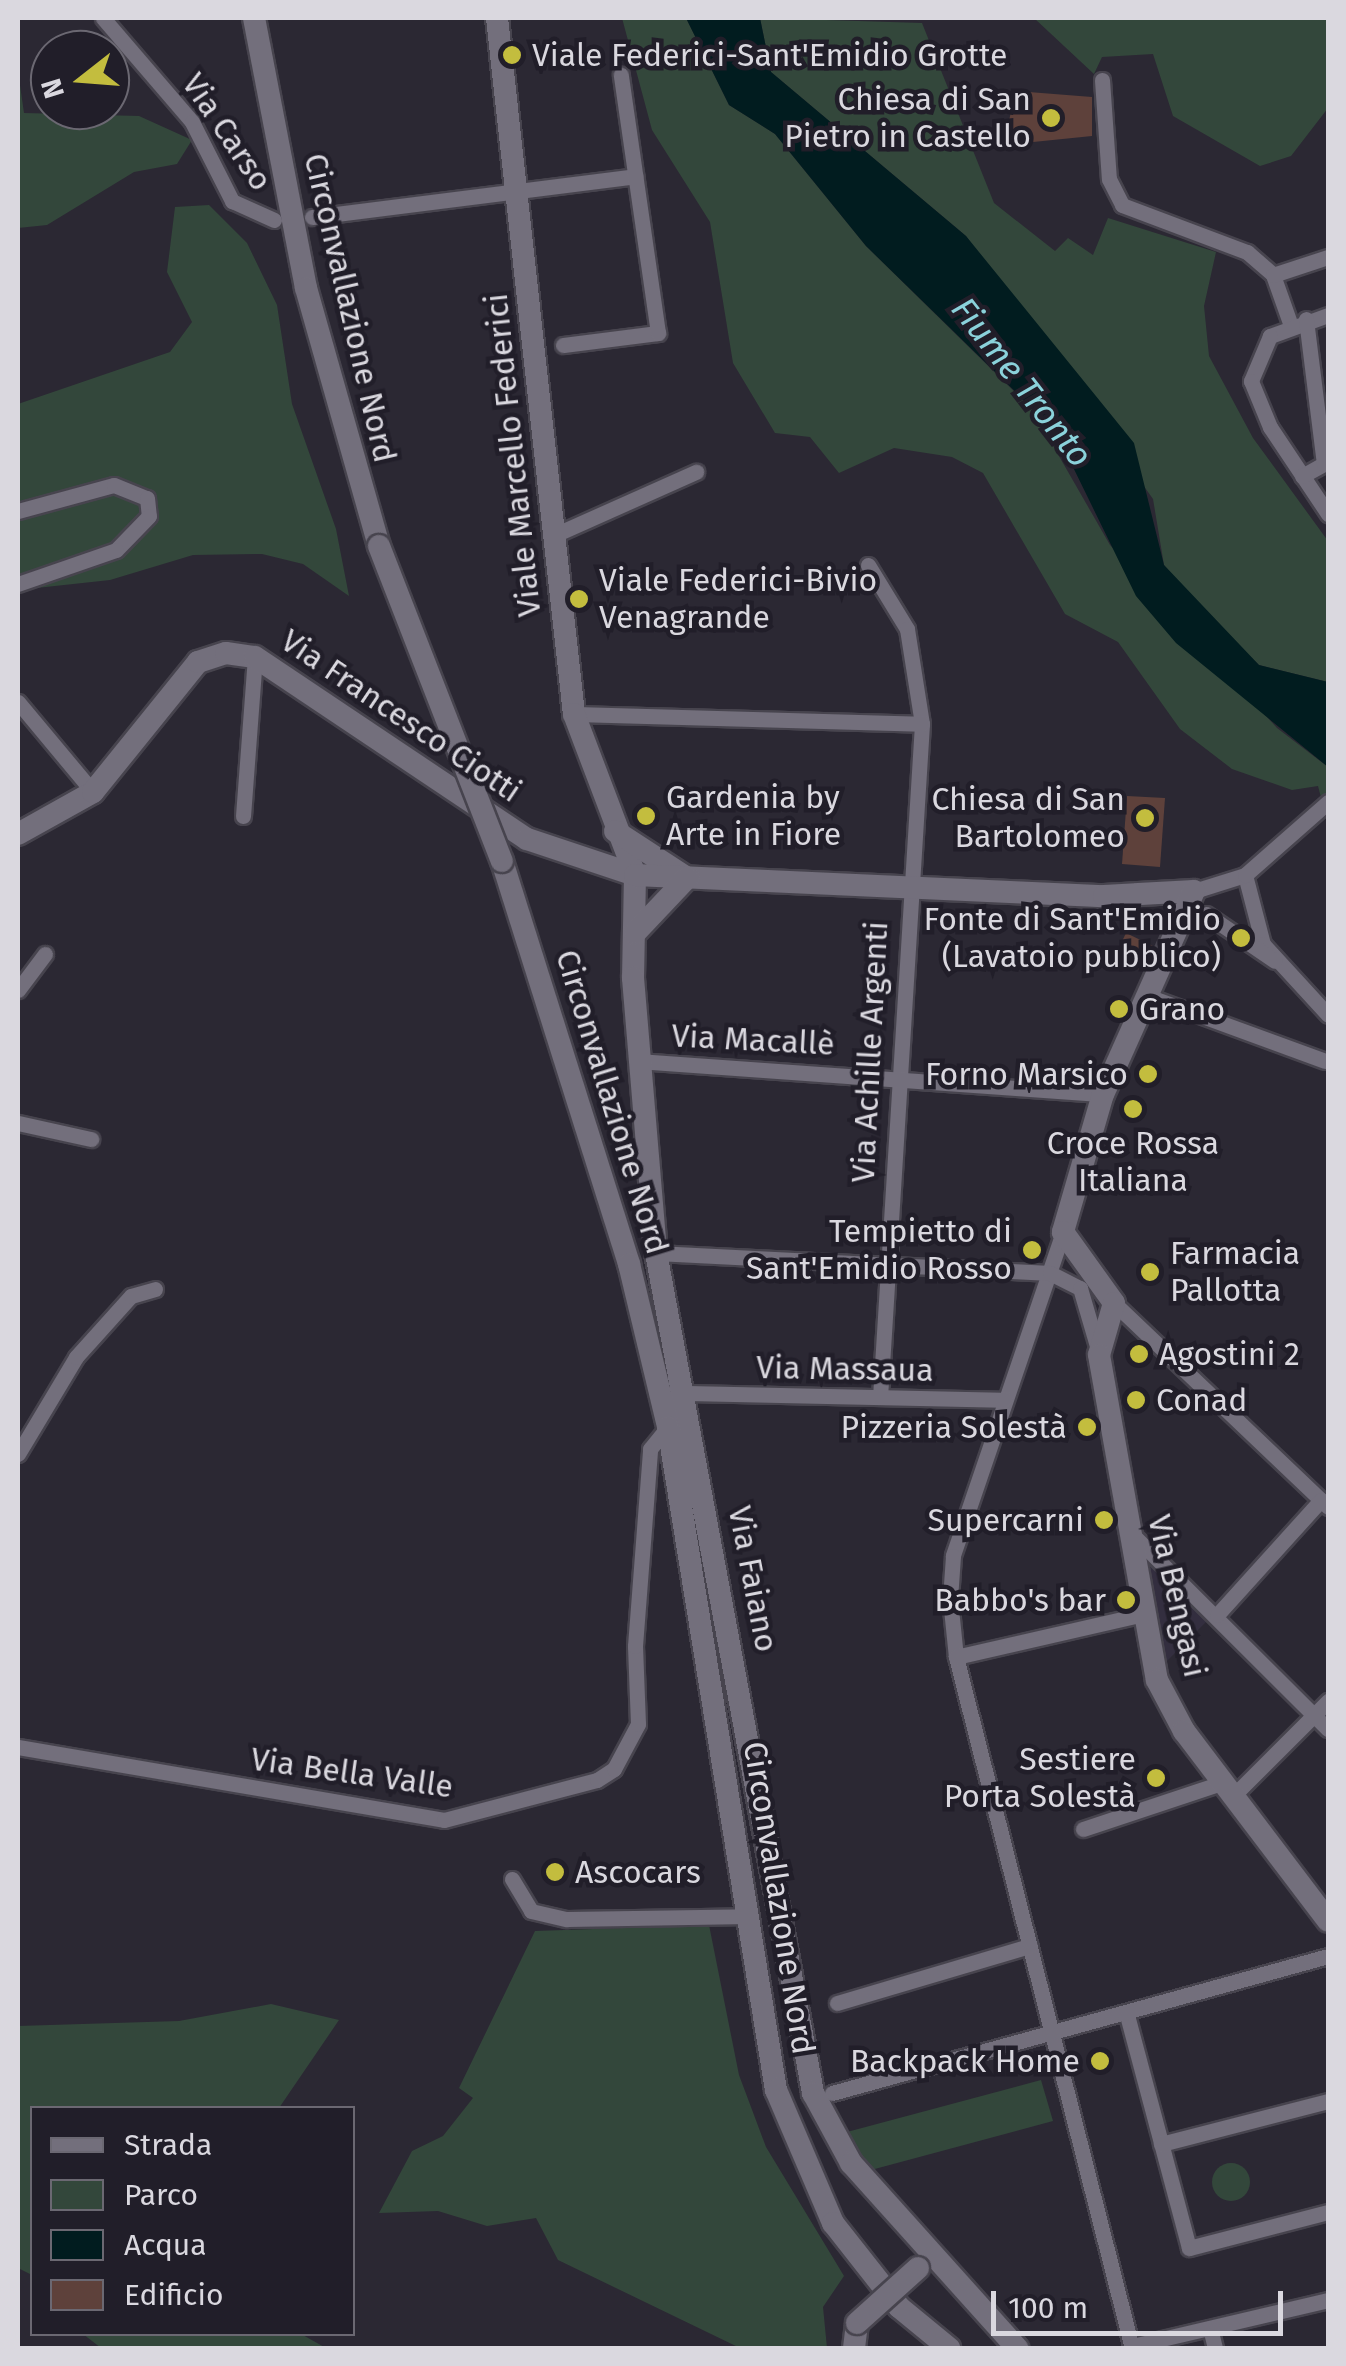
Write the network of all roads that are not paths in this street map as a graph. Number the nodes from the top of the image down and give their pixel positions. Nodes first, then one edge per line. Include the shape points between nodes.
1 (103, 18) edge
2 (254, 18) edge
3 (497, 18) edge
4 (621, 75) dead end
5 (1102, 80) dead end
6 (635, 176) junction
7 (518, 197) junction
8 (312, 217) dead end
9 (274, 220) dead end
10 (1328, 257) edge
11 (1273, 275) junction
12 (1328, 315) edge
13 (1298, 321) junction
14 (562, 344) dead end
15 (696, 472) dead end
16 (1302, 476) junction
17 (18, 510) edge
18 (1328, 514) edge
19 (552, 536) junction
20 (868, 565) dead end
21 (18, 584) edge
22 (255, 657) junction
23 (18, 702) edge
24 (574, 714) junction
25 (922, 724) junction
26 (93, 792) junction
27 (1328, 802) edge
28 (243, 816) dead end
29 (615, 831) junction
30 (18, 834) edge
31 (635, 874) junction
32 (1245, 875) junction
33 (687, 878) junction
34 (906, 890) junction
35 (1194, 891) junction
36 (1206, 914) dead end
37 (635, 934) junction
38 (45, 954) dead end
39 (1275, 961) junction
40 (18, 990) edge
41 (1154, 998) junction
42 (1328, 1016) edge
43 (638, 1061) junction
44 (1325, 1061) dead end
45 (896, 1075) junction
46 (1103, 1094) junction
47 (18, 1123) edge
48 (91, 1138) dead end
49 (1063, 1232) junction
50 (656, 1253) junction
51 (887, 1264) junction
52 (1050, 1274) junction
53 (155, 1289) dead end
54 (1114, 1303) junction
55 (1099, 1355) junction
56 (683, 1394) junction
57 (880, 1397) junction
58 (1005, 1400) junction
59 (668, 1427) junction
60 (18, 1454) edge
61 (1325, 1504) edge
62 (1127, 1529) junction
63 (1142, 1614) junction
64 (1217, 1615) junction
65 (956, 1656) junction
66 (1328, 1702) edge
67 (1313, 1714) junction
68 (1328, 1730) edge
69 (18, 1747) edge
70 (1227, 1790) junction
71 (1083, 1829) dead end
72 (512, 1879) dead end
73 (750, 1916) junction
74 (1328, 1921) edge
75 (1030, 1946) junction
76 (1328, 1956) edge
77 (836, 2003) dead end
78 (1127, 2015) junction
79 (1052, 2034) junction
80 (832, 2093) dead end
81 (1328, 2101) edge
82 (1162, 2144) junction
83 (1328, 2212) edge
84 (923, 2263) junction
85 (1328, 2300) edge
86 (1210, 2328) junction
87 (854, 2348) edge
88 (949, 2348) edge
89 (1017, 2348) edge
90 (1132, 2348) edge
91 (1215, 2348) edge

1 - 9 street, Via Carso via 192,122 232,200
2 - 59 street, Circonvallazione Nord, bridge via 306,288 354,471 502,861 629,1264
3 - 7 street, Viale Marcello Federici
4 - 6 street
5 - 11 street via 1108,179 1122,206 1248,252
6 - 7 street
6 - 14 street via 658,333
7 - 8 street
7 - 19 street, Viale Marcello Federici
10 - 11 street
11 - 13 street
12 - 13 street
13 - 16 street via 1324,464
13 - 16 street via 1258,348 1252,380
15 - 19 street
16 - 18 street
17 - 21 street via 114,485 147,498 150,516 116,550
19 - 24 street, Viale Marcello Federici
20 - 25 street, Via Achille Argenti via 907,629
22 - 26 street, Via Francesco Ciotti via 226,652 198,662
22 - 28 street
22 - 31 street, Via Francesco Ciotti via 527,840
23 - 26 street
24 - 25 street
24 - 29 street, Viale Marcello Federici
25 - 34 street, Via Achille Argenti
26 - 30 street, Via Francesco Ciotti
27 - 32 street via 1305,829
29 - 31 street, Viale Marcello Federici
29 - 33 street
31 - 33 street, Via Francesco Ciotti
31 - 37 street, Via Faiano
32 - 35 street
32 - 39 street
33 - 34 street, Via Francesco Ciotti
33 - 37 street
34 - 35 street, Via Francesco Ciotti
34 - 45 street, Via Achille Argenti
35 - 41 street
36 - 39 street
37 - 43 street, Via Faiano
38 - 40 street
39 - 42 street
41 - 44 street
41 - 46 street
43 - 45 street, Via Macallè
43 - 50 street, Via Faiano
45 - 46 street, Via Macallè
45 - 51 street, Via Achille Argenti
46 - 49 street
47 - 48 street
49 - 52 street
49 - 54 street
50 - 51 street
50 - 56 street, Via Faiano
51 - 52 street
51 - 57 street, Via Achille Argenti
52 - 55 street, Via Bengasi via 1080,1288
52 - 58 street
53 - 60 street via 131,1296 76,1356
54 - 55 street, Via Bengasi
54 - 61 street
55 - 62 street, Via Bengasi
56 - 57 street, Via Massaua
56 - 84 street, Via Faiano via 813,2093 830,2134
57 - 58 street, Via Massaua
58 - 65 street via 953,1556
59 - 69 street, Via Bella Valle via 650,1449 634,1646 638,1724 614,1769 598,1780 444,1820
59 - 73 street, Circonvallazione Nord
61 - 64 street
62 - 63 street, Via Bengasi
62 - 64 street
63 - 65 street
63 - 70 street, Via Bengasi via 1157,1680
64 - 67 street
65 - 75 street
66 - 67 street
67 - 68 street
67 - 70 street
70 - 71 street
70 - 74 street, Via Bengasi
72 - 73 street via 531,1911 567,1919
73 - 88 street, Circonvallazione Nord via 776,2090 833,2223 900,2307
75 - 77 street
75 - 79 street
76 - 78 street
78 - 79 street
78 - 82 street
79 - 80 street
79 - 90 street
81 - 82 street
82 - 83 street via 1189,2248
84 - 87 street, bridge via 857,2323
84 - 89 street, Via Faiano
85 - 86 street
86 - 90 street
86 - 91 street

